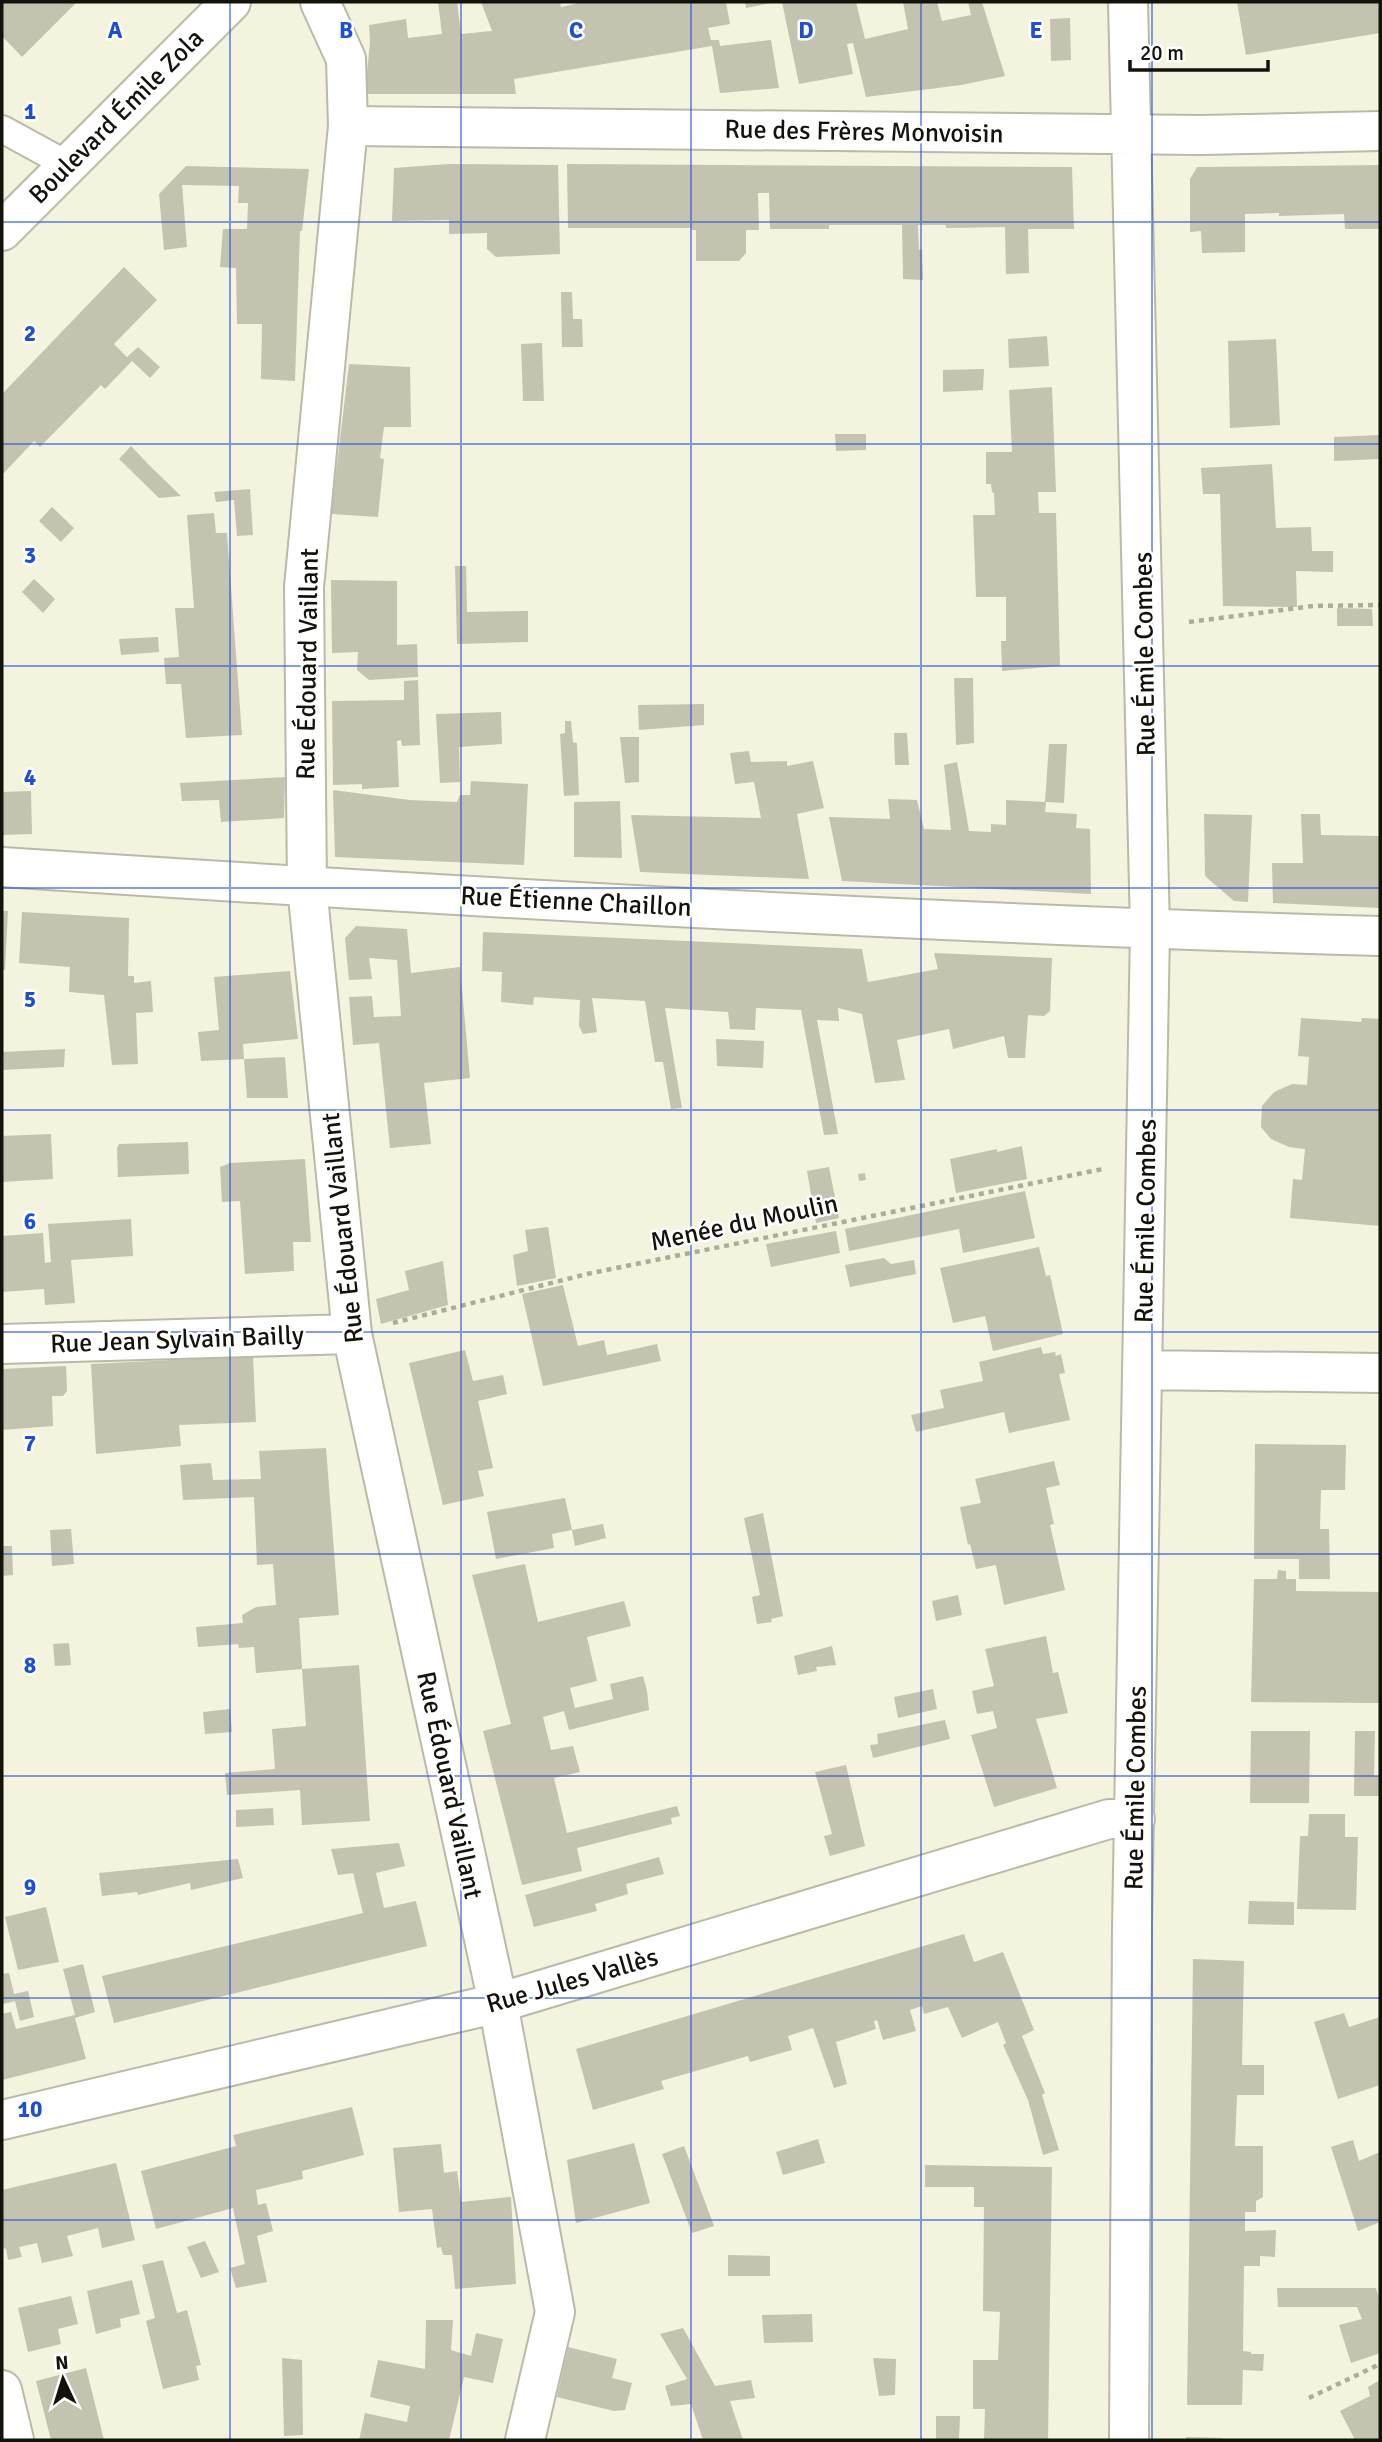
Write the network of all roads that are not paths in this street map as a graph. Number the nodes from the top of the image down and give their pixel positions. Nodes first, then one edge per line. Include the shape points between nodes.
1 (230, 2) edge
2 (320, 2) edge
3 (1128, 2) edge
4 (348, 126) junction
5 (2, 129) edge
6 (1380, 131) edge
7 (1130, 133) junction
8 (68, 165) junction
9 (2, 231) edge
10 (2, 867) edge
11 (307, 887) junction
12 (1150, 930) junction
13 (1380, 936) edge
14 (352, 1334) junction
15 (2, 1344) edge
16 (1142, 1370) junction
17 (1380, 1373) edge
18 (1135, 1819) junction
19 (498, 2003) junction
20 (2, 2120) edge
21 (2, 2390) edge
22 (14, 2440) edge
23 (525, 2440) edge
24 (1129, 2440) edge

1 - 8 street, Boulevard Émile Zola
2 - 4 street, Rue Édouard Vaillant via 346,60
3 - 7 street, Rue Émile Combes
4 - 7 street, Rue des Frères Monvoisin
4 - 11 street, Rue Édouard Vaillant via 304,587
5 - 8 lane
6 - 7 street, Rue des Frères Monvoisin
7 - 12 street, Rue Émile Combes
8 - 9 street, Boulevard Émile Zola
10 - 11 street, Rue Étienne Chaillon
11 - 12 street, Rue Étienne Chaillon
11 - 14 street, Rue Édouard Vaillant
12 - 13 street, Rue Étienne Chaillon
12 - 16 street, Rue Émile Combes
14 - 15 street, Rue Jean Sylvain Bailly
14 - 19 street, Rue Édouard Vaillant
16 - 17 street
16 - 18 street, Rue Émile Combes
18 - 19 street, Rue Jules Vallès via 1109,1819
18 - 24 street, Rue Émile Combes
19 - 20 street, Rue Jules Vallès
19 - 23 street, Rue Édouard Vaillant via 555,2312
21 - 22 street

